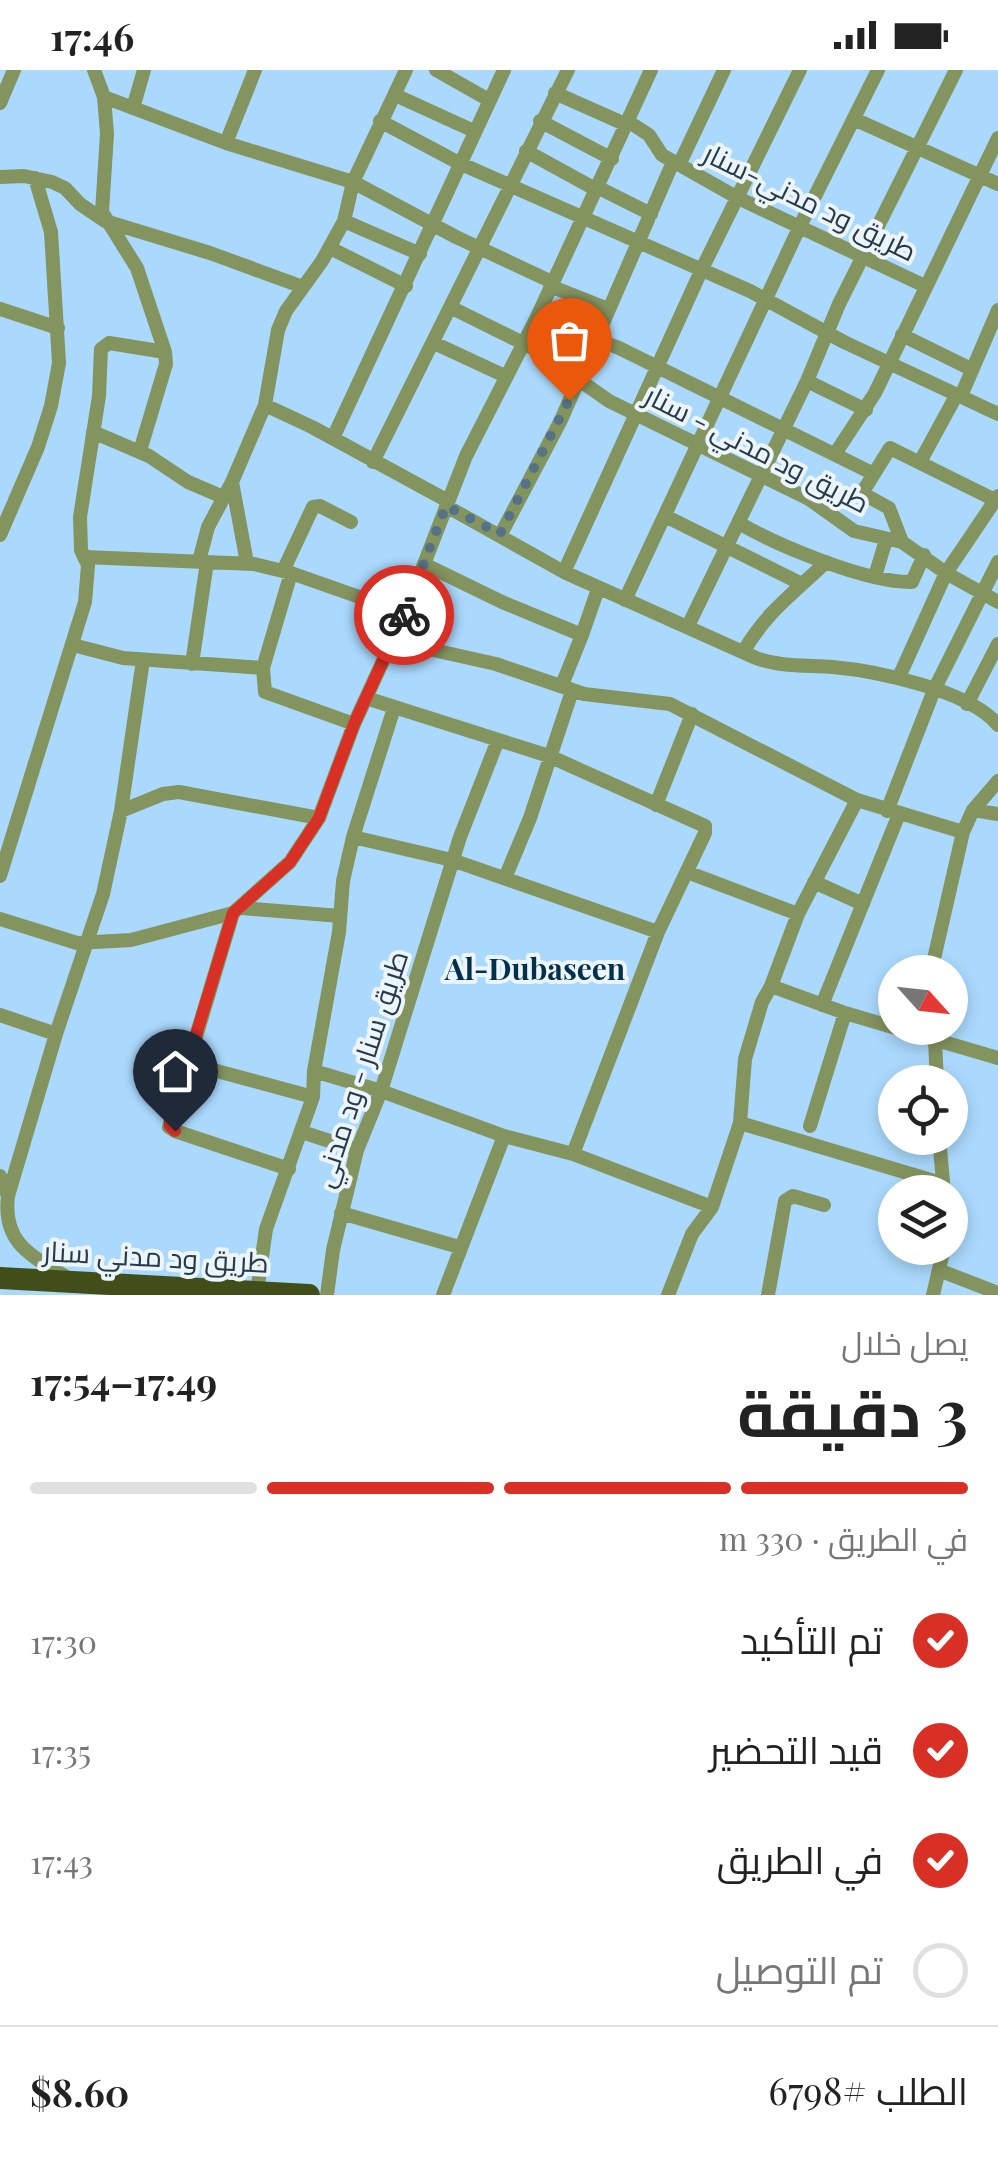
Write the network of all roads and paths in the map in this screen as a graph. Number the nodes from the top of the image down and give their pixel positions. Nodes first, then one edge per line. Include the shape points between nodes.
1 (14, 70) edge
2 (94, 70) edge
3 (144, 70) edge
4 (254, 70) edge
5 (406, 70) edge
6 (436, 70) edge
7 (504, 70) edge
8 (568, 70) edge
9 (651, 70) edge
10 (724, 70) edge
11 (800, 70) edge
12 (878, 70) edge
13 (956, 70) edge
14 (556, 93) junction
15 (394, 94) junction
16 (104, 97) junction
17 (489, 100) junction
18 (0, 103) edge
19 (133, 108) junction
20 (854, 119) junction
21 (380, 121) junction
22 (540, 122) junction
23 (628, 124) junction
24 (474, 130) junction
25 (998, 138) edge
26 (226, 143) junction
27 (918, 149) junction
28 (526, 151) junction
29 (612, 159) junction
30 (459, 163) junction
31 (676, 163) junction
32 (980, 175) junction
33 (0, 177) edge
34 (34, 178) junction
35 (353, 182) junction
36 (998, 184) edge
37 (510, 185) junction
38 (598, 189) junction
39 (738, 198) junction
40 (650, 214) junction
41 (582, 219) junction
42 (344, 220) junction
43 (105, 221) junction
44 (434, 225) junction
45 (800, 226) junction
46 (639, 240) junction
47 (330, 248) junction
48 (480, 248) junction
49 (420, 254) junction
50 (864, 256) junction
51 (701, 272) junction
52 (551, 284) junction
53 (406, 286) junction
54 (924, 286) junction
55 (304, 287) junction
56 (766, 298) junction
57 (452, 308) junction
58 (0, 310) edge
59 (608, 310) junction
60 (998, 310) edge
61 (537, 317) junction
62 (58, 328) junction
63 (827, 333) junction
64 (902, 335) junction
65 (597, 338) junction
66 (434, 344) junction
67 (522, 344) junction
68 (165, 352) junction
69 (890, 362) junction
70 (656, 369) junction
71 (971, 369) junction
72 (505, 376) junction
73 (577, 381) junction
74 (807, 382) junction
75 (959, 395) junction
76 (720, 398) junction
77 (265, 405) junction
78 (866, 410) junction
79 (998, 414) edge
80 (637, 415) junction
81 (783, 429) junction
82 (93, 432) junction
83 (333, 438) junction
84 (699, 443) junction
85 (140, 451) junction
86 (835, 454) junction
87 (373, 462) junction
88 (920, 462) junction
89 (874, 474) junction
90 (760, 476) junction
91 (232, 482) junction
92 (222, 497) junction
93 (997, 498) edge
94 (6, 503) edge
95 (447, 503) junction
96 (665, 516) junction
97 (351, 522) dead end
98 (739, 523) junction
99 (500, 534) junction
100 (0, 535) edge
101 (894, 541) junction
102 (728, 546) junction
103 (924, 555) junction
104 (84, 556) junction
105 (203, 562) junction
106 (826, 562) junction
107 (998, 562) edge
108 (247, 563) junction
109 (424, 564) junction
110 (287, 572) junction
111 (564, 572) junction
112 (946, 573) junction
113 (875, 576) junction
114 (802, 584) junction
115 (598, 589) junction
116 (982, 594) junction
117 (625, 600) junction
118 (998, 602) edge
119 (405, 612) junction
120 (688, 626) junction
121 (582, 635) junction
122 (392, 641) junction
123 (998, 644) edge
124 (72, 645) junction
125 (743, 652) junction
126 (143, 660) junction
127 (192, 664) junction
128 (262, 668) junction
129 (899, 676) junction
130 (567, 688) junction
131 (934, 690) junction
132 (366, 698) junction
133 (968, 704) junction
134 (394, 708) junction
135 (692, 714) junction
136 (354, 724) junction
137 (998, 725) edge
138 (498, 740) junction
139 (549, 756) junction
140 (998, 782) edge
141 (857, 800) junction
142 (656, 805) junction
143 (128, 807) junction
144 (973, 810) junction
145 (893, 813) junction
146 (998, 814) edge
147 (319, 818) junction
148 (962, 832) junction
149 (353, 837) junction
150 (452, 860) junction
151 (687, 872) junction
152 (0, 876) edge
153 (505, 878) junction
154 (814, 882) junction
155 (863, 904) junction
156 (237, 911) junction
157 (798, 914) junction
158 (340, 916) junction
159 (0, 919) edge
160 (658, 932) junction
161 (88, 944) junction
162 (935, 955) edge
163 (772, 986) junction
164 (822, 1005) junction
165 (845, 1012) junction
166 (0, 1015) edge
167 (878, 1021) edge
168 (56, 1034) junction
169 (950, 1045) edge
170 (998, 1058) edge
171 (188, 1063) junction
172 (314, 1071) junction
173 (381, 1091) junction
174 (313, 1096) junction
175 (740, 1122) junction
176 (810, 1126) dead end
177 (302, 1132) junction
178 (504, 1136) junction
179 (357, 1150) junction
180 (573, 1154) junction
181 (288, 1169) junction
182 (903, 1175) edge
183 (0, 1176) edge
184 (8, 1196) junction
185 (824, 1206) dead end
186 (712, 1208) junction
187 (342, 1213) junction
188 (459, 1247) junction
189 (942, 1265) edge
190 (941, 1272) junction
191 (0, 1278) edge
192 (75, 1282) junction
193 (257, 1292) junction
194 (998, 1294) edge
195 (308, 1295) edge
196 (326, 1295) edge
197 (442, 1295) edge
198 (668, 1295) edge
199 (768, 1295) edge
200 (933, 1295) edge

1 - 18 street
2 - 16 street
3 - 19 street
4 - 26 street
5 - 15 street
6 - 17 street
7 - 17 street
8 - 14 street
9 - 23 street
10 - 31 street
11 - 39 street
12 - 20 street
13 - 27 street
14 - 22 street
14 - 23 street, طريق ود مدني-سنار
15 - 21 street
15 - 24 street
16 - 19 street
16 - 43 street
17 - 24 street
19 - 26 street
20 - 27 street
20 - 45 street
21 - 30 street
21 - 35 street
22 - 28 street
22 - 29 street
23 - 29 street
23 - 31 street, طريق ود مدني-سنار
24 - 30 street
25 - 32 street, طريق ود مدني-سنار
26 - 35 street
27 - 32 street
27 - 50 street
28 - 37 street
28 - 38 street
29 - 38 street
30 - 37 street
30 - 44 street
31 - 39 street, طريق ود مدني-سنار
31 - 40 street, طريق ود مدني-سنار
32 - 36 street
32 - 54 street, طريق ود مدني-سنار
33 - 34 street
34 - 43 street via 66,188
34 - 62 street via 51,232
35 - 42 street
35 - 44 street
37 - 41 street
37 - 48 street
38 - 40 street
38 - 41 street
39 - 45 street, طريق ود مدني-سنار
39 - 51 street
40 - 46 street, طريق ود مدني-سنار
41 - 46 street
41 - 52 street
42 - 47 street
42 - 49 street
43 - 55 street
43 - 68 street via 138,268
44 - 48 street
44 - 49 street
45 - 50 street, طريق ود مدني-سنار
45 - 56 street
46 - 51 street
46 - 59 street, طريق ود مدني-سنار
47 - 53 street
47 - 55 street
48 - 52 street
48 - 57 street
49 - 53 street
50 - 54 street, طريق ود مدني-سنار
50 - 63 street
51 - 56 street
51 - 70 street
52 - 59 street
52 - 61 street
53 - 83 street
54 - 64 street, طريق ود مدني-سنار
55 - 77 street via 278,330
56 - 63 street
56 - 76 street
57 - 66 street
57 - 67 street
58 - 62 street
59 - 65 street, طريق ود مدني-سنار
60 - 71 street
61 - 65 street, طريق ود مدني - سنار
61 - 67 street
62 - 94 street via 51,406 38,447
63 - 69 street
63 - 74 street
64 - 69 street, طريق ود مدني-سنار
64 - 71 street
65 - 70 street, طريق ود مدني - سنار
65 - 73 street, طريق ود مدني-سنار
66 - 72 street
66 - 87 street
67 - 72 street
67 - 73 street, طريق ود مدني - سنار
68 - 82 street via 104,346
68 - 85 street
69 - 75 street
69 - 78 street, طريق ود مدني-سنار
70 - 76 street, طريق ود مدني - سنار
70 - 80 street
71 - 75 street
72 - 95 street
73 - 80 street, طريق ود مدني - سنار
73 - 99 street, طريق ود مدني-سنار
74 - 78 street
74 - 81 street
75 - 79 street
75 - 88 street
76 - 81 street, طريق ود مدني - سنار
76 - 84 street
77 - 83 street
77 - 91 street
78 - 86 street, طريق ود مدني-سنار
80 - 84 street, طريق ود مدني - سنار
80 - 111 street
81 - 86 street, طريق ود مدني - سنار
81 - 90 street
82 - 85 street
82 - 104 street via 80,516
83 - 87 street
84 - 90 street, طريق ود مدني - سنار
84 - 96 street
85 - 92 street
86 - 89 street, طريق ود مدني - سنار
87 - 95 street
88 - 89 street via 890,448
88 - 93 street
89 - 101 street via 862,493 889,508
90 - 98 street
90 - 101 street, طريق ود مدني - سنار via 809,498 854,531
91 - 92 street
91 - 108 street
92 - 105 street via 203,539
93 - 112 street
94 - 100 street
95 - 99 street
95 - 109 street
96 - 102 street
96 - 117 street
97 - 110 street via 313,507
98 - 102 street
98 - 106 street
99 - 111 street
101 - 103 street, طريق ود مدني - سنار
101 - 113 street
102 - 114 street
102 - 120 street
103 - 112 street
103 - 113 street via 912,582
104 - 105 street
104 - 124 street via 87,590
105 - 108 street
105 - 127 street
106 - 113 street
106 - 114 street
107 - 116 street
108 - 110 street
109 - 119 street
109 - 121 street
110 - 119 street
110 - 128 street
111 - 115 street
112 - 116 street
112 - 129 street
114 - 125 street via 784,597
115 - 117 street
115 - 121 street
116 - 118 street
116 - 131 street
117 - 120 street
119 - 122 street
120 - 125 street
121 - 130 street
122 - 130 street
122 - 132 street
123 - 133 street
124 - 126 street
124 - 152 street
125 - 129 street via 776,663
126 - 127 street
126 - 143 street
127 - 128 street
128 - 136 street via 264,692
129 - 131 street
130 - 135 street via 670,704
130 - 139 street
131 - 133 street
131 - 145 street
132 - 134 street
132 - 136 street
133 - 137 street
134 - 138 street
134 - 149 street, طريق سنار - ود مدني
135 - 141 street
135 - 142 street
136 - 147 street
138 - 139 street
138 - 150 street, طريق سنار - ود مدني
139 - 142 street
139 - 153 street
140 - 144 street
141 - 145 street
141 - 154 street
142 - 151 street via 705,826
143 - 147 street via 163,794 197,793
143 - 161 street
144 - 146 street
144 - 148 street
145 - 148 street
145 - 155 street
147 - 156 street via 290,862
148 - 162 street
149 - 150 street
149 - 158 street, طريق سنار - ود مدني
150 - 153 street
150 - 173 street, طريق سنار - ود مدني
151 - 157 street
151 - 160 street
153 - 160 street
154 - 155 street
154 - 157 street
155 - 164 street
156 - 158 street
156 - 161 street via 131,940
156 - 171 street
157 - 163 street
158 - 172 street, طريق سنار - ود مدني
159 - 161 street
160 - 180 street
161 - 168 street
163 - 164 street
163 - 175 street via 749,1041
164 - 165 street
165 - 167 street
165 - 176 street
166 - 168 street
168 - 184 street
169 - 170 street
171 - 174 street
171 - 181 street via 170,1126
172 - 173 street
172 - 174 street, طريق سنار - ود مدني
173 - 178 street
173 - 179 street, طريق سنار - ود مدني
174 - 177 street, طريق سنار - ود مدني
175 - 182 street
175 - 186 street
177 - 179 street
177 - 181 street, طريق سنار - ود مدني
178 - 180 street
178 - 188 street
179 - 187 street, طريق سنار - ود مدني
180 - 186 street
181 - 193 street, طريق سنار - ود مدني via 266,1230
183 - 184 street
184 - 192 street via 15,1241
185 - 199 street via 793,1196 784,1201
186 - 198 street via 692,1234
187 - 188 street
187 - 196 street, طريق سنار - ود مدني
188 - 197 street
189 - 190 street
190 - 194 street
190 - 200 street
191 - 192 highway, طريق ود مدني سنار
192 - 193 highway, طريق ود مدني سنار
193 - 195 highway, طريق ود مدني سنار

